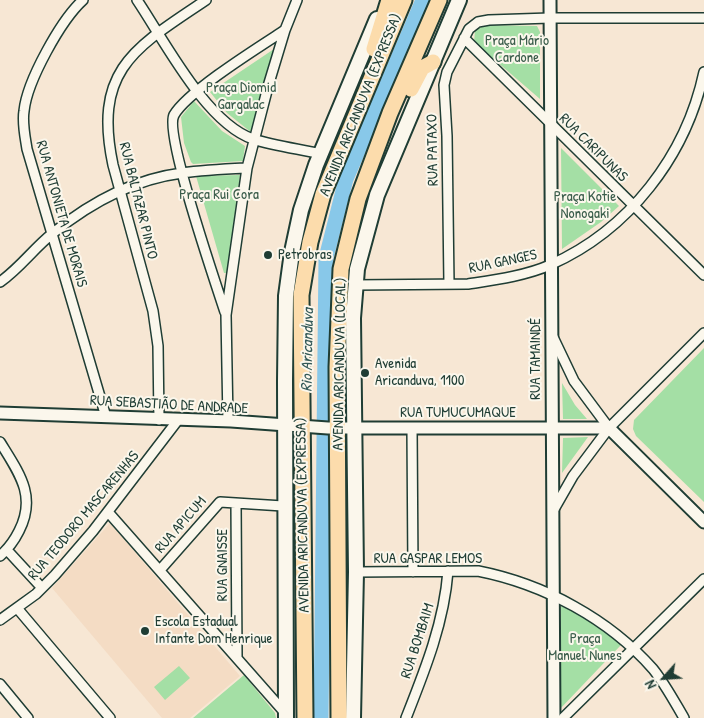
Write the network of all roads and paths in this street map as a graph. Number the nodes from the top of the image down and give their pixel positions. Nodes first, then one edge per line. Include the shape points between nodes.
1 (83, 0) edge
2 (137, 0) edge
3 (206, 0) edge
4 (297, 0) edge
5 (385, 0) edge
6 (389, 0) edge
7 (404, 0) edge
8 (439, 0) edge
9 (459, 0) edge
10 (550, 0) edge
11 (550, 18) junction
12 (704, 18) edge
13 (285, 30) junction
14 (158, 32) junction
15 (464, 38) junction
16 (433, 62) junction
17 (704, 72) edge
18 (197, 91) junction
19 (360, 102) junction
20 (551, 124) junction
21 (253, 139) junction
22 (321, 154) junction
23 (247, 168) junction
24 (182, 173) junction
25 (363, 184) junction
26 (119, 191) junction
27 (632, 207) junction
28 (51, 234) junction
29 (550, 265) junction
30 (704, 275) edge
31 (0, 282) edge
32 (449, 284) junction
33 (355, 285) junction
34 (226, 315) junction
35 (551, 332) junction
36 (704, 333) edge
37 (0, 413) edge
38 (106, 417) junction
39 (159, 420) junction
40 (178, 420) junction
41 (228, 421) junction
42 (284, 426) junction
43 (305, 427) junction
44 (333, 428) junction
45 (354, 428) junction
46 (412, 428) junction
47 (551, 428) junction
48 (609, 428) junction
49 (0, 442) edge
50 (236, 503) junction
51 (283, 506) junction
52 (108, 512) junction
53 (551, 513) junction
54 (704, 522) edge
55 (4, 553) edge
56 (160, 570) junction
57 (448, 571) junction
58 (356, 572) junction
59 (413, 572) junction
60 (704, 579) edge
61 (42, 588) junction
62 (552, 595) junction
63 (17, 608) junction
64 (0, 620) edge
65 (633, 650) junction
66 (237, 657) junction
67 (0, 684) edge
68 (104, 716) edge
69 (286, 716) edge
70 (28, 718) edge
71 (305, 718) edge
72 (339, 718) edge
73 (353, 718) edge
74 (406, 718) edge
75 (554, 718) edge
76 (563, 718) edge
77 (684, 718) edge

1 - 28 street, RUA ANTONIETA DE MORAIS via 55,35 25,100 27,149
2 - 14 street
3 - 14 street, RUA BALTAZAR PINTO
4 - 13 street
5 - 22 main road
6 - 19 highway
7 - 19 highway, AVENIDA ARICANDUVA (EXPRESSA)
8 - 25 highway
9 - 16 main road, AVENIDA ARICANDUVA (LOCAL)
10 - 11 street, RUA TAMAINDÉ
11 - 12 street
11 - 15 street, RUA PATAXO via 489,20 475,24
11 - 20 street, RUA TAMAINDÉ
13 - 18 street
13 - 21 street
14 - 18 street
14 - 26 street, RUA BALTAZAR PINTO via 132,54 111,90 108,142
15 - 20 street, RUA CARIPUNAS
15 - 32 street, RUA PATAXO via 444,85
16 - 25 highway via 419,72
16 - 33 main road, AVENIDA ARICANDUVA (LOCAL) via 377,195
17 - 27 street, RUA GANGES via 697,103 672,155 650,188
18 - 21 street via 217,114
18 - 24 street via 179,108 172,120
19 - 43 highway, AVENIDA ARICANDUVA (EXPRESSA) via 323,194 308,251 301,295
20 - 27 street, RUA CARIPUNAS
20 - 29 street, RUA TAMAINDÉ
21 - 22 street
21 - 23 street
22 - 42 main road via 301,210 286,296
23 - 24 street
23 - 34 street
24 - 26 street
24 - 34 street
25 - 44 highway via 350,224 341,269
26 - 28 street
26 - 39 street, RUA BALTAZAR PINTO via 153,311 158,346
27 - 29 street, RUA GANGES via 592,240
27 - 30 street, RUA CARIPUNAS
28 - 31 street
28 - 38 street, RUA ANTONIETA DE MORAIS
29 - 32 street, RUA GANGES via 486,282
29 - 35 street, RUA TAMAINDÉ
32 - 33 street, RUA GANGES
33 - 45 main road, AVENIDA ARICANDUVA (LOCAL)
34 - 41 street
35 - 47 street, RUA TAMAINDÉ
35 - 48 street via 574,381
36 - 48 street
37 - 38 street, RUA SEBASTIÃO DE ANDRADE
38 - 39 street, RUA SEBASTIÃO DE ANDRADE
39 - 40 street, RUA SEBASTIÃO DE ANDRADE
40 - 41 street, RUA SEBASTIÃO DE ANDRADE
40 - 52 street, RUA TEODORO MASCARENHAS
41 - 42 street, RUA SEBASTIÃO DE ANDRADE
42 - 43 street, RUA SEBASTIÃO DE ANDRADE
42 - 51 main road
43 - 44 street, RUA SEBASTIÃO DE ANDRADE
43 - 71 highway, AVENIDA ARICANDUVA (EXPRESSA)
44 - 45 street, RUA TUMUCUMAQUE
44 - 72 highway
45 - 46 street, RUA TUMUCUMAQUE
45 - 58 main road, AVENIDA ARICANDUVA (LOCAL)
46 - 47 street, RUA TUMUCUMAQUE
46 - 59 street
47 - 48 street, RUA TUMUCUMAQUE
47 - 53 street, RUA TAMAINDÉ
48 - 53 street via 573,476
48 - 54 street
49 - 55 street via 22,479 27,497 24,521
50 - 51 street, RUA APICUM
50 - 56 street, RUA APICUM via 222,501 218,504
50 - 66 street, RUA GNAISSE
51 - 69 main road
52 - 56 street
52 - 61 street, RUA TEODORO MASCARENHAS
53 - 62 street, RUA TAMAINDÉ
55 - 61 street
56 - 66 street
57 - 59 street, RUA GASPAR LEMOS
57 - 62 street, RUA GASPAR LEMOS via 492,574
57 - 74 street, RUA BOMBAIM via 446,604 439,629
58 - 59 street, RUA GASPAR LEMOS
58 - 73 main road, AVENIDA ARICANDUVA (LOCAL)
60 - 65 street
61 - 63 street, RUA TEODORO MASCARENHAS
62 - 65 street, RUA GASPAR LEMOS via 595,619
62 - 75 street, RUA TAMAINDÉ
63 - 64 street, RUA TEODORO MASCARENHAS
63 - 68 street
65 - 76 street
65 - 77 street, RUA GASPAR LEMOS via 666,687
66 - 69 street
67 - 70 street

